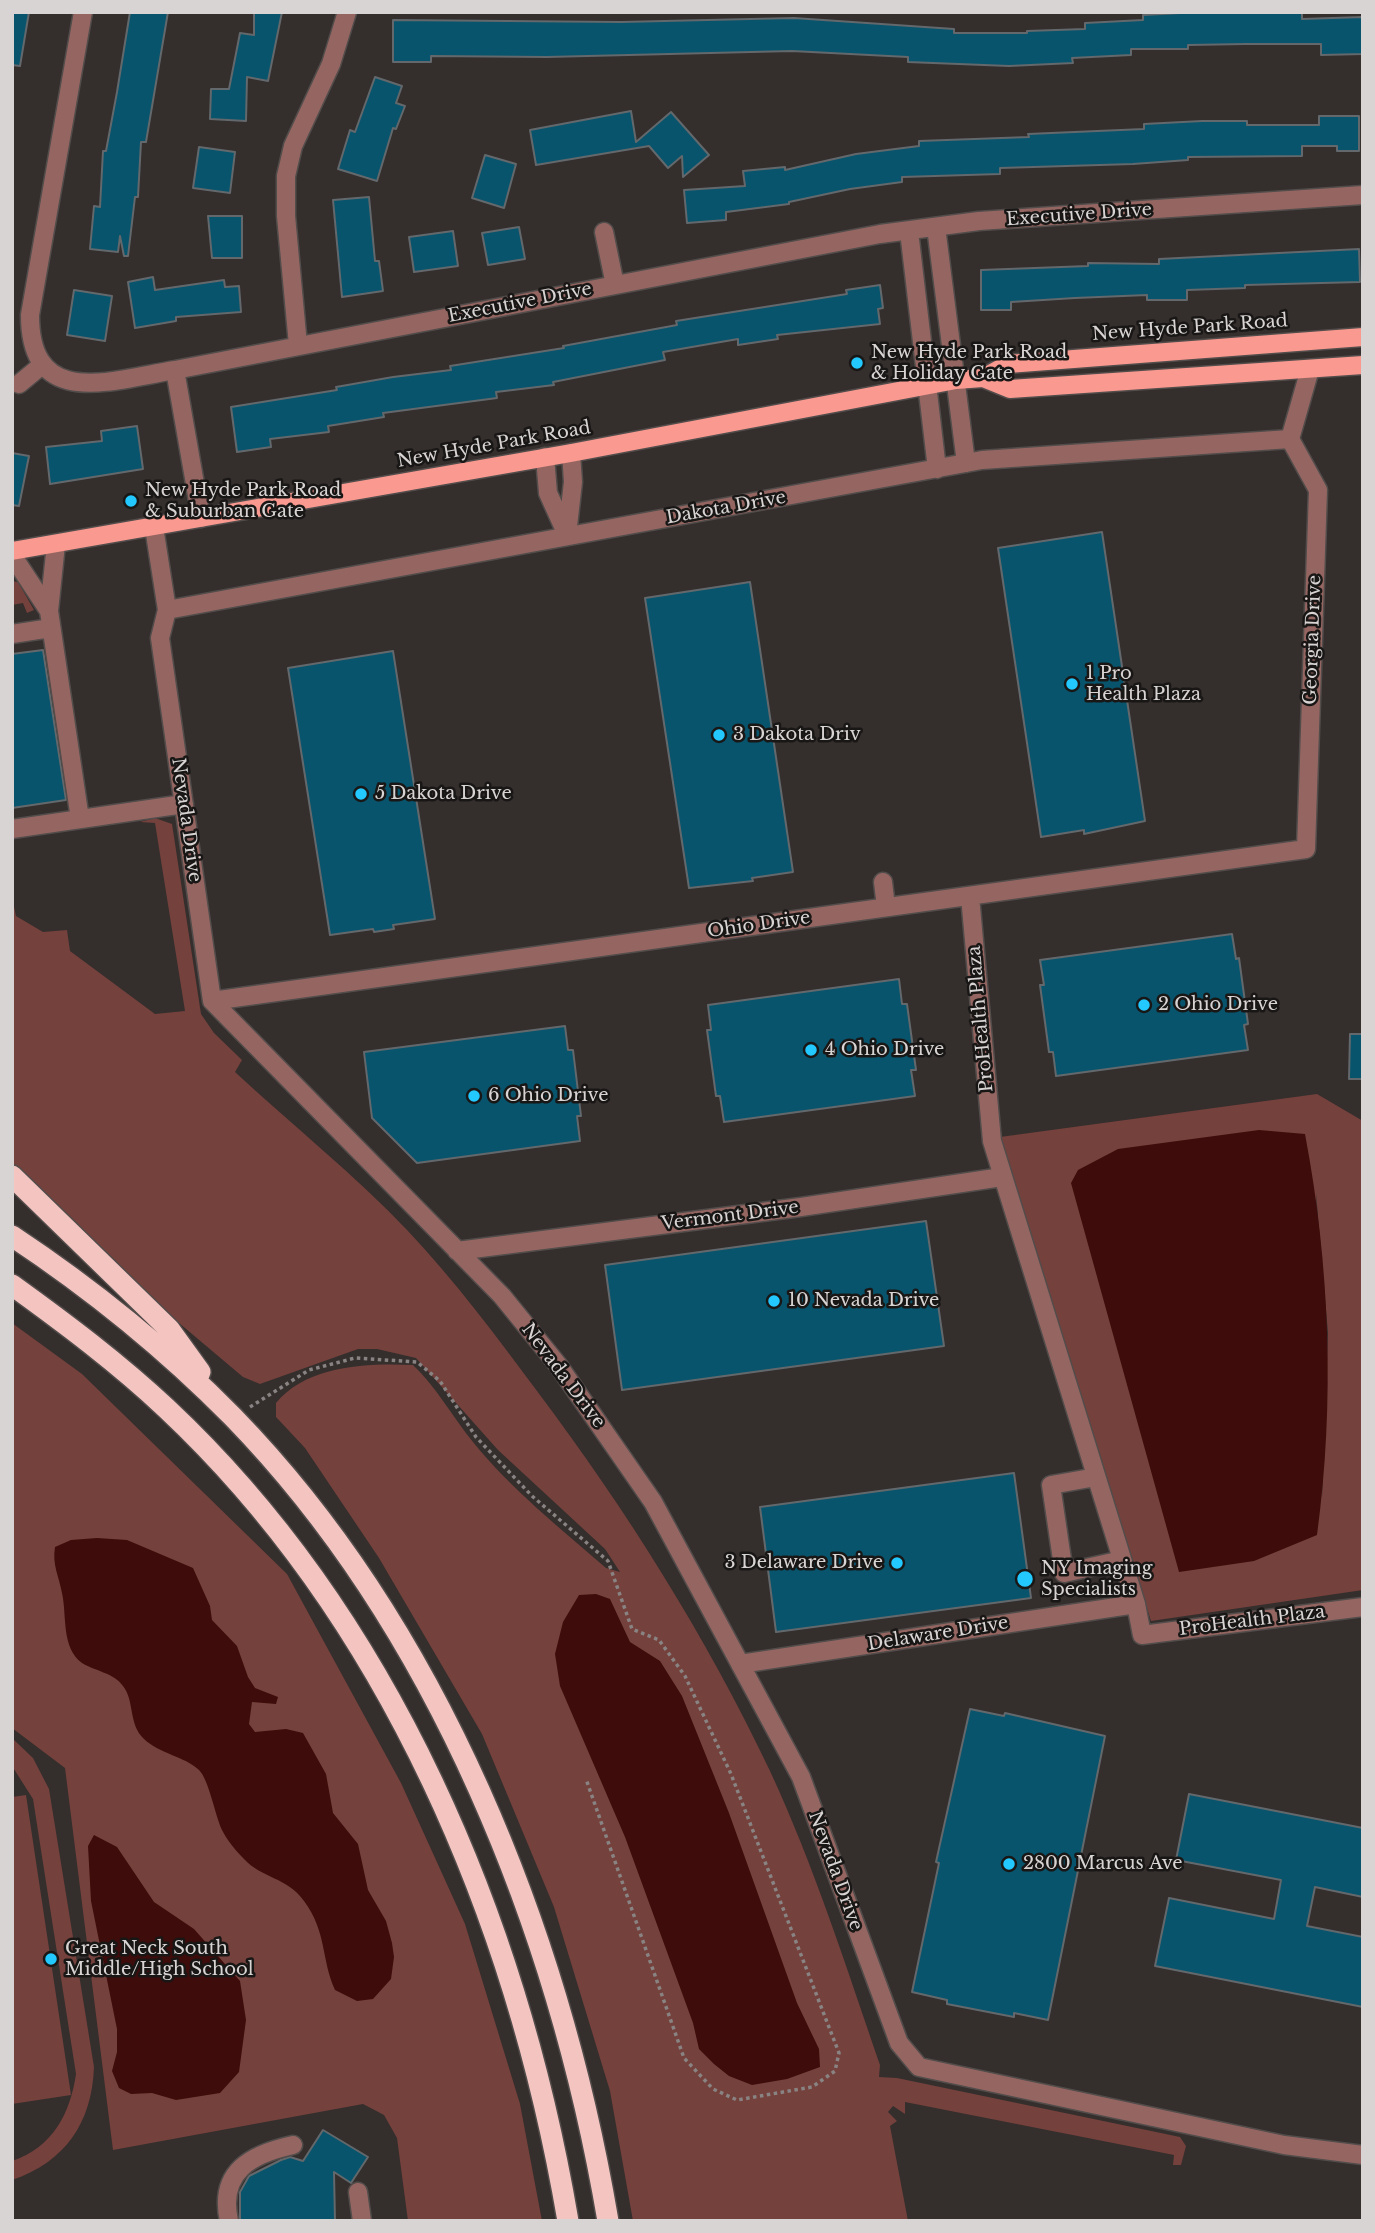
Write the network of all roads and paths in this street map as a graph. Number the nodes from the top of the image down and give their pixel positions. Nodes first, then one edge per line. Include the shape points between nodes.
1 (83, 12) edge
2 (346, 12) edge
3 (1363, 195) edge
4 (936, 227) junction
5 (909, 230) junction
6 (604, 232) dead end
7 (615, 285) junction
8 (1363, 337) edge
9 (298, 345) junction
10 (42, 365) junction
11 (1363, 366) edge
12 (1310, 369) junction
13 (175, 370) junction
14 (983, 378) junction
15 (956, 380) junction
16 (19, 384) dead end
17 (928, 385) junction
18 (1290, 439) junction
19 (571, 453) junction
20 (545, 457) junction
21 (966, 463) junction
22 (937, 468) junction
23 (201, 518) junction
24 (154, 527) junction
25 (567, 535) junction
26 (56, 544) junction
27 (12, 553) edge
28 (167, 610) junction
29 (50, 620) junction
30 (12, 634) edge
31 (184, 804) junction
32 (80, 819) junction
33 (12, 829) edge
34 (1306, 849) joint
35 (883, 882) dead end
36 (970, 895) junction
37 (886, 907) junction
38 (212, 1001) junction
39 (12, 1176) edge
40 (1003, 1177) junction
41 (12, 1236) edge
42 (457, 1251) junction
43 (12, 1285) edge
44 (234, 1418) junction
45 (1096, 1478) junction
46 (1122, 1560) junction
47 (1136, 1604) junction
48 (1363, 1607) edge
49 (740, 1664) junction
50 (586, 1779) dead end
51 (293, 2145) dead end
52 (1363, 2155) edge
53 (358, 2192) dead end
54 (229, 2221) edge
55 (362, 2221) edge
56 (568, 2221) edge
57 (608, 2221) edge

1 - 10 street via 30,315 31,342
2 - 9 street via 331,64 293,146 286,176
3 - 4 street, Executive Drive
4 - 5 street, Executive Drive
4 - 15 street
5 - 7 street, Executive Drive
5 - 17 street
6 - 7 street
7 - 9 street, Executive Drive
8 - 14 main road, New Hyde Park Road via 1008,364
9 - 13 street, Executive Drive
10 - 13 street, Executive Drive via 62,381 89,384
10 - 16 street
11 - 12 main road, New Hyde Park Road
12 - 14 main road, New Hyde Park Road via 1010,389
12 - 18 street
13 - 23 street
14 - 15 main road, New Hyde Park Road
15 - 17 main road, New Hyde Park Road
15 - 21 street
17 - 19 main road, New Hyde Park Road
17 - 22 street
18 - 21 street, Dakota Drive
18 - 34 street, Georgia Drive via 1318,490
19 - 20 main road, New Hyde Park Road
19 - 25 street
20 - 23 main road, New Hyde Park Road
20 - 25 street via 548,493
21 - 22 street, Dakota Drive
22 - 25 street, Dakota Drive via 725,510
23 - 24 main road, New Hyde Park Road
24 - 26 main road, New Hyde Park Road
24 - 28 street
25 - 28 street, Dakota Drive
26 - 27 main road, New Hyde Park Road
26 - 29 street
27 - 29 street
28 - 31 street, Nevada Drive via 160,638
29 - 30 street
29 - 32 street
31 - 32 street
31 - 38 street, Nevada Drive
32 - 33 street
34 - 36 street, Ohio Drive
35 - 37 street
36 - 37 street, Ohio Drive
36 - 40 street, ProHealth Plaza via 992,1142
37 - 38 street, Ohio Drive
38 - 42 street, Nevada Drive
39 - 44 highway via 169,1329
40 - 42 street, Vermont Drive
40 - 45 street, ProHealth Plaza
41 - 44 highway via 129,1321
42 - 49 street, Nevada Drive via 502,1296 558,1365 653,1502
43 - 56 highway via 117,1364 214,1456 297,1557 370,1668 432,1783 503,1954 544,2093
44 - 50 path via 309,1370 355,1358 417,1362 440,1381 476,1437 532,1496 608,1561 632,1629 659,1640 685,1676 731,1774 839,2053 835,2071 812,2087 737,2100 713,2089 684,2058
44 - 57 highway via 313,1511 350,1563 419,1674 479,1790 553,1984 585,2098
45 - 46 street, ProHealth Plaza
45 - 46 street via 1051,1485 1064,1573
46 - 47 street, ProHealth Plaza
47 - 48 street, ProHealth Plaza via 1142,1635
47 - 49 street, Delaware Drive
49 - 52 street, Nevada Drive via 801,1777 899,2043 919,2067 1284,2146
51 - 54 street via 264,2151 240,2168 228,2191
53 - 55 street

